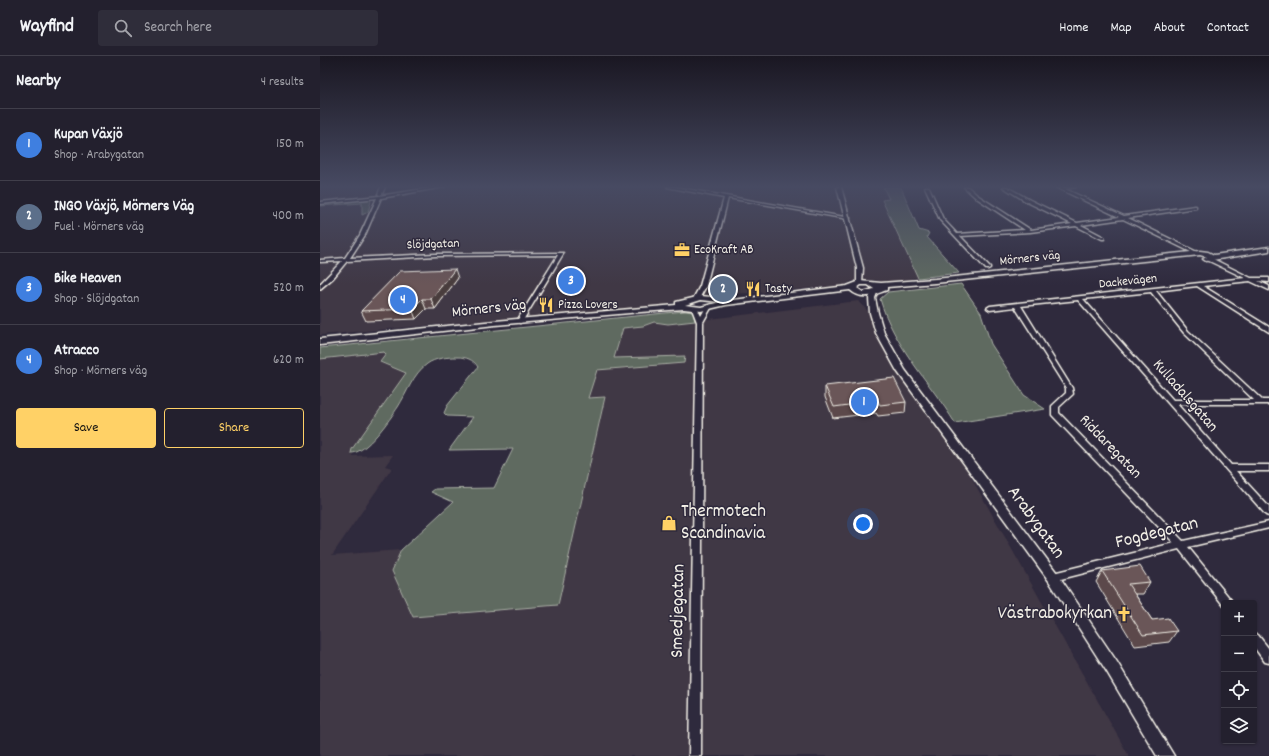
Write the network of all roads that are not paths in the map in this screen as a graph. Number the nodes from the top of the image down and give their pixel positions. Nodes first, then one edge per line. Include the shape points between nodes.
1 (371, 220) edge
2 (720, 220) edge
3 (848, 220) edge
4 (942, 220) edge
5 (1014, 220) edge
6 (1070, 220) edge
7 (1111, 220) edge
8 (1127, 220) edge
9 (1079, 224) junction
10 (1030, 231) junction
11 (956, 235) junction
12 (1102, 238) dead end
13 (1269, 249) edge
14 (1198, 254) junction
15 (1210, 258) junction
16 (347, 259) junction
17 (320, 261) edge
18 (860, 268) junction
19 (988, 268) dead end
20 (1250, 279) junction
21 (1269, 280) edge
22 (936, 281) junction
23 (871, 284) junction
24 (1198, 285) junction
25 (703, 286) junction
26 (320, 287) edge
27 (1269, 288) edge
28 (858, 289) junction
29 (1153, 291) junction
30 (876, 292) junction
31 (1079, 298) junction
32 (709, 303) junction
33 (694, 304) junction
34 (1017, 305) junction
35 (990, 308) dead end
36 (874, 313) junction
37 (520, 321) junction
38 (700, 322) junction
39 (1269, 330) edge
40 (320, 341) edge
41 (1171, 402) junction
42 (1259, 402) junction
43 (1269, 402) edge
44 (1229, 468) junction
45 (1269, 468) edge
46 (1269, 512) edge
47 (1269, 526) edge
48 (1181, 544) junction
49 (1053, 577) junction
50 (1225, 600) edge
51 (1257, 642) edge
52 (1269, 658) edge
53 (695, 756) edge
54 (1166, 756) edge

1 - 16 street
2 - 25 street
3 - 18 street
4 - 11 street
5 - 10 street
6 - 9 street
7 - 9 street
8 - 14 street
9 - 10 street
9 - 12 street
10 - 11 street
11 - 19 street
13 - 14 main road, Mörners väg
13 - 15 main road, Mörners väg
14 - 15 main road, Mörners väg
14 - 22 main road, Mörners väg
15 - 20 street
16 - 17 street
16 - 26 street
16 - 37 street, Slöjdgatan via 561,254
18 - 23 street
18 - 28 street
20 - 21 street, Dackevägen
20 - 24 street, Dackevägen
20 - 27 street
22 - 23 main road, Mörners väg
22 - 30 main road, Mörners väg
23 - 28 main road, Mörners väg
23 - 30 main road via 878,287
24 - 29 street, Dackevägen
24 - 39 street
25 - 32 street
25 - 33 street
28 - 30 main road, Mörners väg
28 - 32 main road via 848,292
28 - 36 street, Arabygatan
29 - 31 street, Dackevägen
29 - 42 street via 1186,332
30 - 36 street, Arabygatan via 872,298
31 - 34 street, Dackevägen
31 - 41 street, Kulladalsgatan
32 - 33 main road, Mörners väg
32 - 38 street, Smedjegatan
33 - 37 main road, Mörners väg via 684,307
33 - 38 street, Smedjegatan
34 - 35 street, Dackevägen
34 - 48 street, Riddaregatan via 1069,388 1070,394 1055,406 1056,413
36 - 49 street, Arabygatan via 880,333 901,371
37 - 40 main road, Mörners väg
38 - 53 street, Smedjegatan
41 - 42 street
41 - 44 street, Kulladalsgatan
42 - 43 street
44 - 45 street
44 - 46 street, Kulladalsgatan
47 - 48 street, Fogdegatan
48 - 49 street, Fogdegatan
48 - 50 street, Riddaregatan
49 - 54 street, Arabygatan
51 - 52 street

